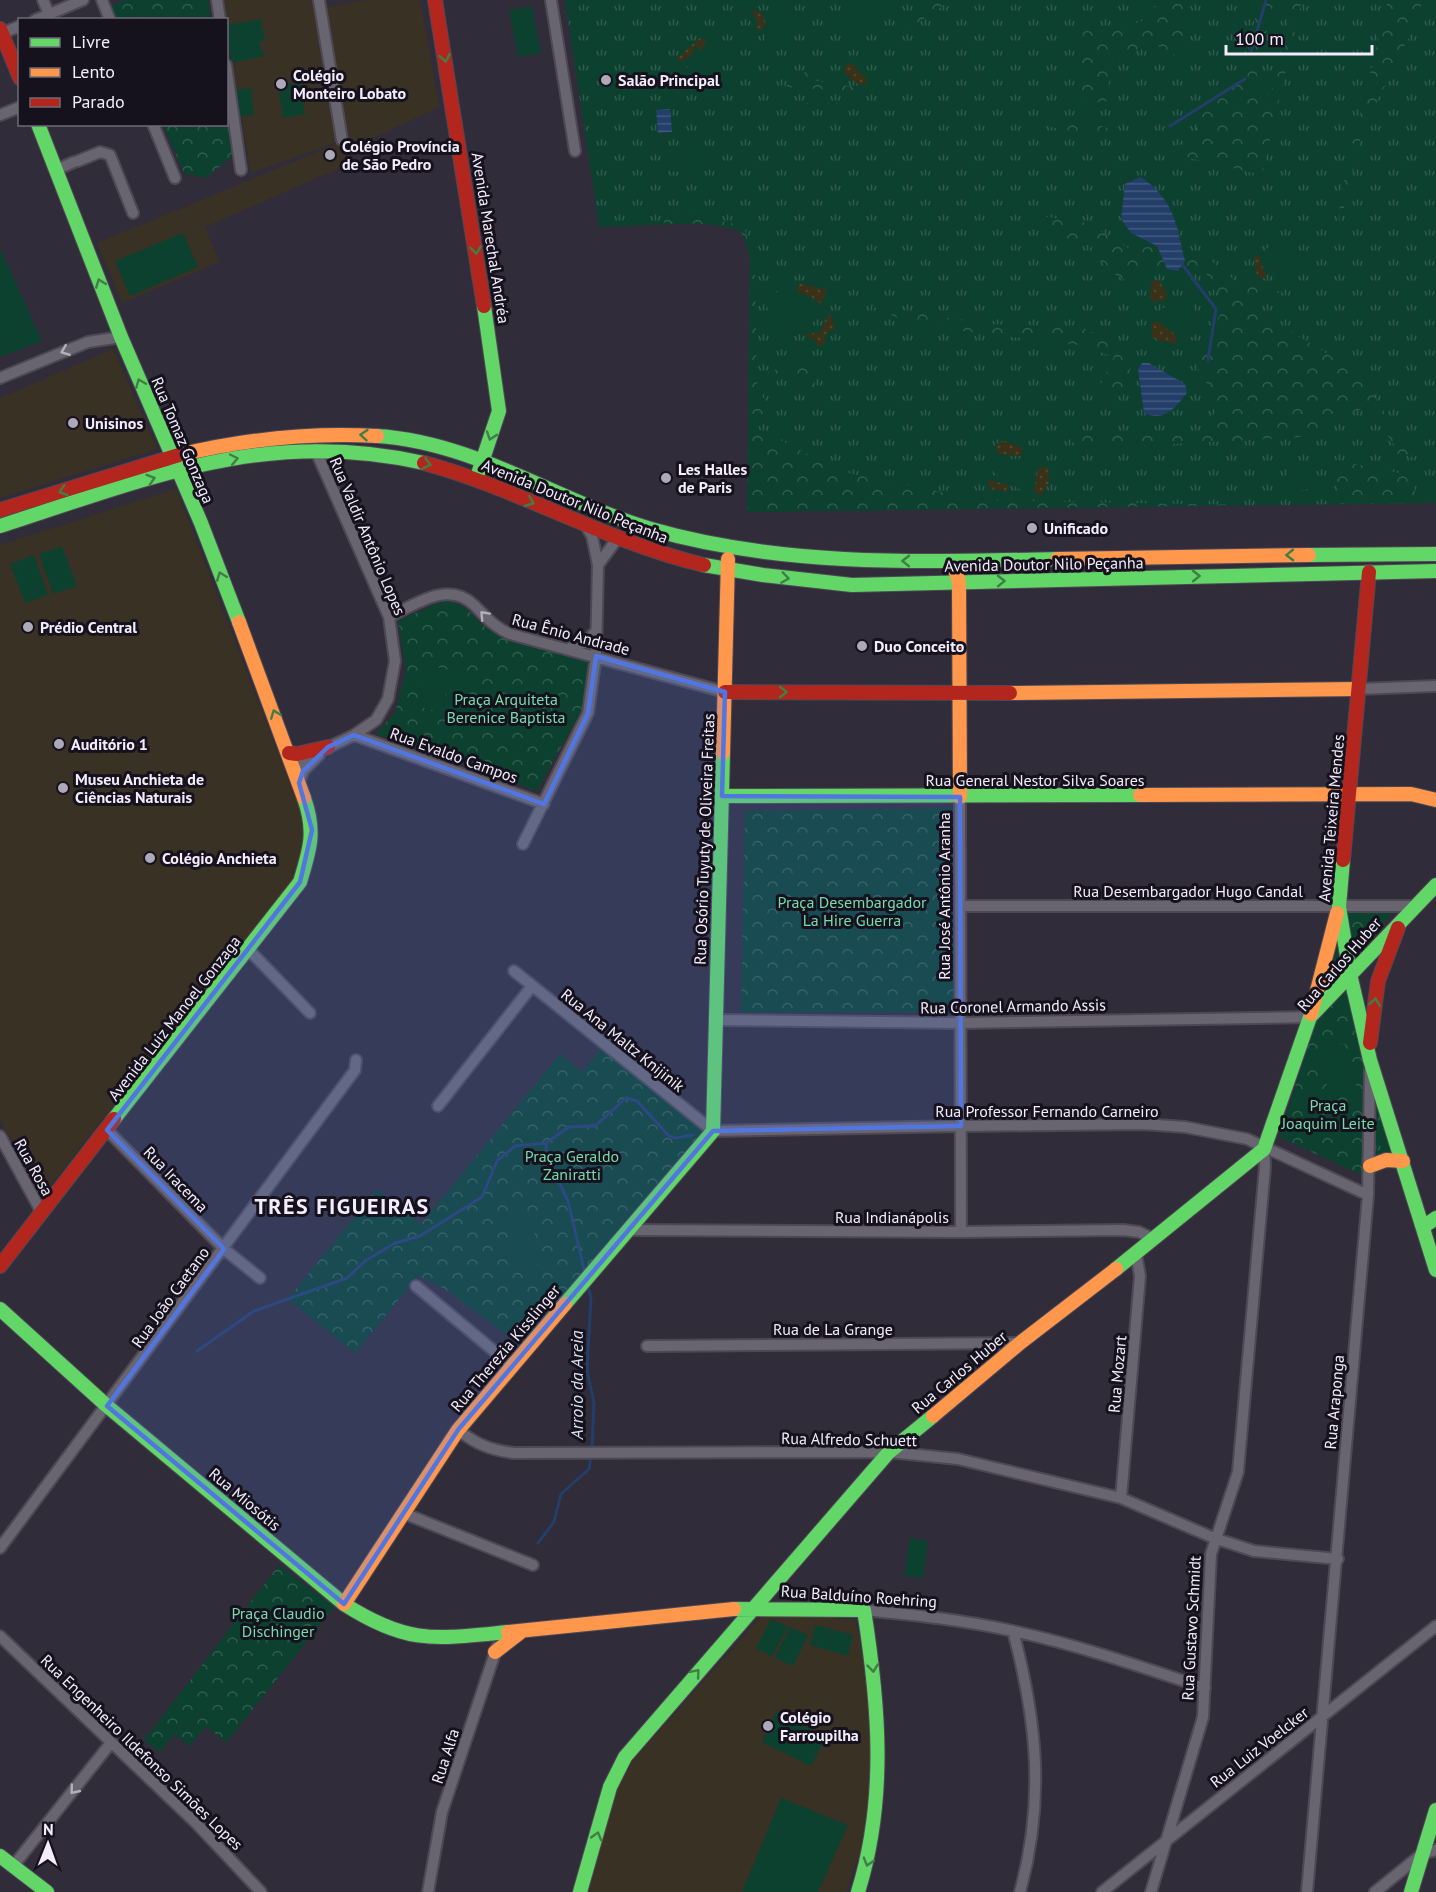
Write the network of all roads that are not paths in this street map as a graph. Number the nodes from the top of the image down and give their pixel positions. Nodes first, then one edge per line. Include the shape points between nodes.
1 (43, 0) edge
2 (83, 0) edge
3 (102, 0) edge
4 (217, 0) edge
5 (319, 0) edge
6 (435, 0) edge
7 (551, 0) edge
8 (49, 14) junction
9 (40, 18) edge
10 (109, 18) edge
11 (220, 18) edge
12 (18, 27) edge
13 (1, 32) edge
14 (18, 73) edge
15 (228, 79) edge
16 (18, 108) edge
17 (0, 116) edge
18 (39, 126) edge
19 (154, 126) edge
20 (342, 140) dead end
21 (575, 151) dead end
22 (56, 170) junction
23 (241, 170) dead end
24 (175, 178) dead end
25 (133, 213) dead end
26 (121, 337) junction
27 (0, 378) edge
28 (315, 449) junction
29 (171, 457) junction
30 (482, 462) junction
31 (177, 471) junction
32 (476, 479) junction
33 (0, 510) edge
34 (585, 525) junction
35 (0, 526) edge
36 (617, 539) junction
37 (728, 547) junction
38 (1395, 554) junction
39 (1436, 554) edge
40 (951, 562) junction
41 (597, 565) junction
42 (727, 569) junction
43 (1436, 571) edge
44 (1369, 572) junction
45 (959, 582) junction
46 (389, 617) junction
47 (596, 631) junction
48 (568, 649) junction
49 (596, 656) junction
50 (1436, 686) edge
51 (1358, 689) junction
52 (725, 692) junction
53 (960, 694) junction
54 (354, 735) junction
55 (328, 747) junction
56 (289, 753) junction
57 (297, 776) junction
58 (1349, 795) junction
59 (722, 796) junction
60 (960, 797) junction
61 (1436, 800) edge
62 (544, 804) junction
63 (523, 844) dead end
64 (1436, 885) edge
65 (960, 906) junction
66 (1415, 906) junction
67 (1339, 907) junction
68 (1401, 919) junction
69 (249, 950) junction
70 (514, 971) dead end
71 (1350, 974) junction
72 (532, 986) junction
73 (310, 1013) dead end
74 (1310, 1017) junction
75 (716, 1020) junction
76 (960, 1023) junction
77 (356, 1060) dead end
78 (1370, 1060) junction
79 (438, 1106) dead end
80 (961, 1126) junction
81 (107, 1130) junction
82 (713, 1131) junction
83 (0, 1136) edge
84 (1264, 1149) junction
85 (1403, 1161) junction
86 (1370, 1166) junction
87 (1368, 1195) junction
88 (42, 1213) junction
89 (1436, 1218) edge
90 (1423, 1227) junction
91 (628, 1230) junction
92 (961, 1232) junction
93 (1154, 1239) junction
94 (224, 1249) junction
95 (1136, 1254) junction
96 (0, 1266) edge
97 (1436, 1270) edge
98 (260, 1278) dead end
99 (416, 1286) dead end
100 (0, 1309) edge
101 (1020, 1343) junction
102 (647, 1346) dead end
103 (512, 1366) junction
104 (107, 1406) junction
105 (458, 1430) junction
106 (889, 1452) junction
107 (1122, 1498) junction
108 (403, 1513) junction
109 (1214, 1538) junction
110 (0, 1548) edge
111 (1338, 1559) junction
112 (533, 1565) dead end
113 (344, 1604) junction
114 (753, 1607) junction
115 (864, 1610) junction
116 (1436, 1626) edge
117 (521, 1631) junction
118 (1013, 1631) junction
119 (503, 1633) junction
120 (0, 1636) edge
121 (495, 1652) junction
122 (1205, 1688) junction
123 (1321, 1717) junction
124 (110, 1744) junction
125 (1436, 1810) edge
126 (1167, 1839) junction
127 (1429, 1852) edge
128 (0, 1856) edge
129 (14, 1865) junction
130 (33, 1880) junction
131 (47, 1892) edge
132 (61, 1892) edge
133 (261, 1892) edge
134 (428, 1892) edge
135 (580, 1892) edge
136 (858, 1892) edge
137 (1020, 1892) edge
138 (1102, 1892) edge
139 (1151, 1892) edge
140 (1306, 1892) edge
141 (1375, 1892) edge
142 (1411, 1892) edge

1 - 8 street
2 - 8 street
3 - 10 street
4 - 11 street
5 - 20 street
6 -> 30 street, Avenida Marechal Andréa via 498,391 499,411
7 - 21 street
8 - 9 street
12 - 13 street
13 - 14 street
15 - 23 street
16 - 17 street
18 - 22 street, Rua Tomaz Gonzaga
19 - 24 street
22 - 25 street via 100,152 110,155
26 -> 22 street, Rua Tomaz Gonzaga
26 -> 27 street via 88,342
29 -> 26 street, Rua Tomaz Gonzaga
31 -> 28 street, Avenida Doutor Nilo Peçanha via 242,457
28 -> 32 street, Avenida Doutor Nilo Peçanha via 407,458
28 - 46 street, Rua Valdir Antônio Lopes
30 -> 29 street, Avenida Doutor Nilo Peçanha via 409,439 321,432 236,440
29 - 31 street, Rua Tomaz Gonzaga
29 -> 33 street, Avenida Doutor Nilo Peçanha
30 - 32 street, Avenida Marechal Andréa
30 - 37 street, Avenida Doutor Nilo Peçanha via 610,515
35 -> 31 street, Avenida Doutor Nilo Peçanha
56 -> 31 street, Rua Tomaz Gonzaga via 201,523
32 -> 34 street, Avenida Doutor Nilo Peçanha
34 - 36 street, Avenida Doutor Nilo Peçanha
34 - 41 street via 592,536
36 - 41 street
36 - 42 street, Avenida Doutor Nilo Peçanha
40 -> 37 street, Avenida Doutor Nilo Peçanha via 839,560
37 - 42 street, Rua Osório Tuyuty de Oliveira Freitas
38 - 39 street, Avenida Doutor Nilo Peçanha
38 -> 40 street, Avenida Doutor Nilo Peçanha
38 - 44 street
40 - 45 street, Rua José Antônio Aranha
41 - 47 street
42 -> 45 street, Avenida Doutor Nilo Peçanha via 852,585
42 - 52 street, Rua Osório Tuyuty de Oliveira Freitas
43 - 44 street, Avenida Doutor Nilo Peçanha
45 -> 44 street, Avenida Doutor Nilo Peçanha
44 - 51 street, Avenida Teixeira Mendes
45 - 53 street, Rua José Antônio Aranha
48 -> 46 street, Rua Ênio Andrade via 501,630 469,601 454,594 435,595
46 - 54 street, Rua Valdir Antônio Lopes via 395,661 388,699 376,720
47 - 48 street via 586,642
47 - 49 street
48 - 49 street, Rua Ênio Andrade
49 - 52 street, Rua Ênio Andrade
49 - 62 street via 588,713
50 - 51 street
51 - 53 street
51 - 58 street, Avenida Teixeira Mendes
52 -> 53 street
52 - 59 street, Rua Osório Tuyuty de Oliveira Freitas
53 - 60 street, Rua José Antônio Aranha
54 - 55 street, Rua Valdir Antônio Lopes
54 - 62 street, Rua Evaldo Campos
55 - 56 street
55 - 57 street, Rua Valdir Antônio Lopes via 302,760
56 - 57 street, Rua Tomaz Gonzaga
57 - 69 street, Avenida Luiz Manoel Gonzaga via 311,818 309,857 300,882
58 - 60 street, Rua General Nestor Silva Soares
58 - 61 street, Rua General Nestor Silva Soares via 1411,794
58 - 67 street, Avenida Teixeira Mendes
59 - 60 street, Rua General Nestor Silva Soares
59 - 75 street, Rua Osório Tuyuty de Oliveira Freitas
60 - 65 street, Rua José Antônio Aranha
62 - 63 street
64 - 66 street, Rua Carlos Huber
65 - 67 street, Rua Desembargador Hugo Candal
65 - 76 street, Rua José Antônio Aranha
66 - 67 street, Rua Desembargador Hugo Candal
66 - 68 street, Rua Carlos Huber
67 - 71 street, Avenida Teixeira Mendes
67 - 74 street
68 - 71 street, Rua Carlos Huber
78 -> 68 street, Rua Araponga via 1378,981
69 - 73 street
69 - 81 street, Avenida Luiz Manoel Gonzaga
70 - 72 street, Rua Ana Maltz Knijinik
71 - 74 street, Rua Carlos Huber
71 - 78 street, Avenida Teixeira Mendes
72 - 79 street
72 - 82 street, Rua Ana Maltz Knijinik
74 - 76 street, Rua Coronel Armando Assis
74 - 84 street, Rua Carlos Huber
75 - 76 street, Rua Coronel Armando Assis
75 - 82 street, Rua Osório Tuyuty de Oliveira Freitas
76 - 80 street, Rua José Antônio Aranha
77 - 94 street, Rua João Caetano via 355,1070
78 - 85 street, Avenida Teixeira Mendes
78 - 86 street, Rua Araponga
80 - 82 street, Rua Professor Fernando Carneiro
80 - 84 street, Rua Professor Fernando Carneiro via 1185,1127 1247,1139
80 - 92 street, Rua José Antônio Aranha
81 - 88 street, Avenida Luiz Manoel Gonzaga
81 - 94 street, Rua Iracema
82 - 91 street, Rua Therezia Kisslinger
83 - 88 street, Rua Rosa
84 - 87 street, Rua Professor Fernando Carneiro
84 - 93 street, Rua Carlos Huber
84 - 109 street, Rua Gustavo Schmidt via 1238,1472
85 - 86 street via 1386,1160
85 - 90 street, Avenida Teixeira Mendes
86 - 87 street, Rua Araponga
87 - 111 street, Rua Araponga
88 - 96 street, Avenida Luiz Manoel Gonzaga
89 - 90 street
90 - 97 street, Avenida Teixeira Mendes
91 - 92 street, Rua Indianápolis
91 - 103 street, Rua Therezia Kisslinger
92 - 93 street, Rua Indianápolis via 1124,1230
93 - 95 street, Rua Carlos Huber
94 - 98 street, Rua Iracema
94 - 104 street, Rua João Caetano
95 - 101 street, Rua Carlos Huber
95 - 107 street, Rua Mozart via 1140,1276
99 - 103 street
100 - 104 street, Rua Miosótis
101 - 102 street, Rua de La Grange
101 - 106 street, Rua Carlos Huber
103 - 105 street, Rua Therezia Kisslinger
104 - 110 street, Rua João Caetano
104 - 113 street, Rua Miosótis
105 - 106 street, Rua Alfredo Schuett via 474,1443 514,1453
105 - 108 street, Rua Therezia Kisslinger
106 - 107 street, Rua Alfredo Schuett via 958,1459
106 - 114 street, Rua Carlos Huber
107 - 109 street, Rua Alfredo Schuett
108 - 112 street
108 - 113 street, Rua Therezia Kisslinger
109 - 111 street, Rua Alfredo Schuett via 1270,1554
109 - 122 street, Rua Gustavo Schmidt
111 - 123 street, Rua Araponga
113 - 119 street, Rua Miosótis via 407,1636 440,1639
114 - 115 street, Rua Balduíno Roehring
114 - 117 street, Rua Balduíno Roehring
135 -> 114 street, Rua Carlos Huber via 610,1787 625,1757
115 - 118 street, Rua Balduíno Roehring
115 -> 136 street via 873,1662 877,1779 872,1847
116 - 123 street, Rua Luiz Voelcker
117 - 119 street, Rua Balduíno Roehring
117 - 121 street
118 - 122 street, Rua Balduíno Roehring
118 - 137 street via 1029,1691 1036,1786 1028,1866
119 - 121 street, Rua Alfa
120 - 124 street, Rua Engenheiro Ildefonso Simões Lopes
121 - 134 street, Rua Alfa via 442,1812
122 - 126 street, Rua Gustavo Schmidt via 1203,1717
123 - 126 street, Rua Luiz Voelcker
123 - 140 street, Rua Araponga
124 -> 129 street
124 - 133 street, Rua Engenheiro Ildefonso Simões Lopes via 197,1824
125 - 127 street
126 - 138 street, Rua Luiz Voelcker
126 - 139 street, Rua Gustavo Schmidt
127 - 141 street
127 - 142 street
128 - 129 street
129 - 130 street
130 - 131 street
130 - 132 street

